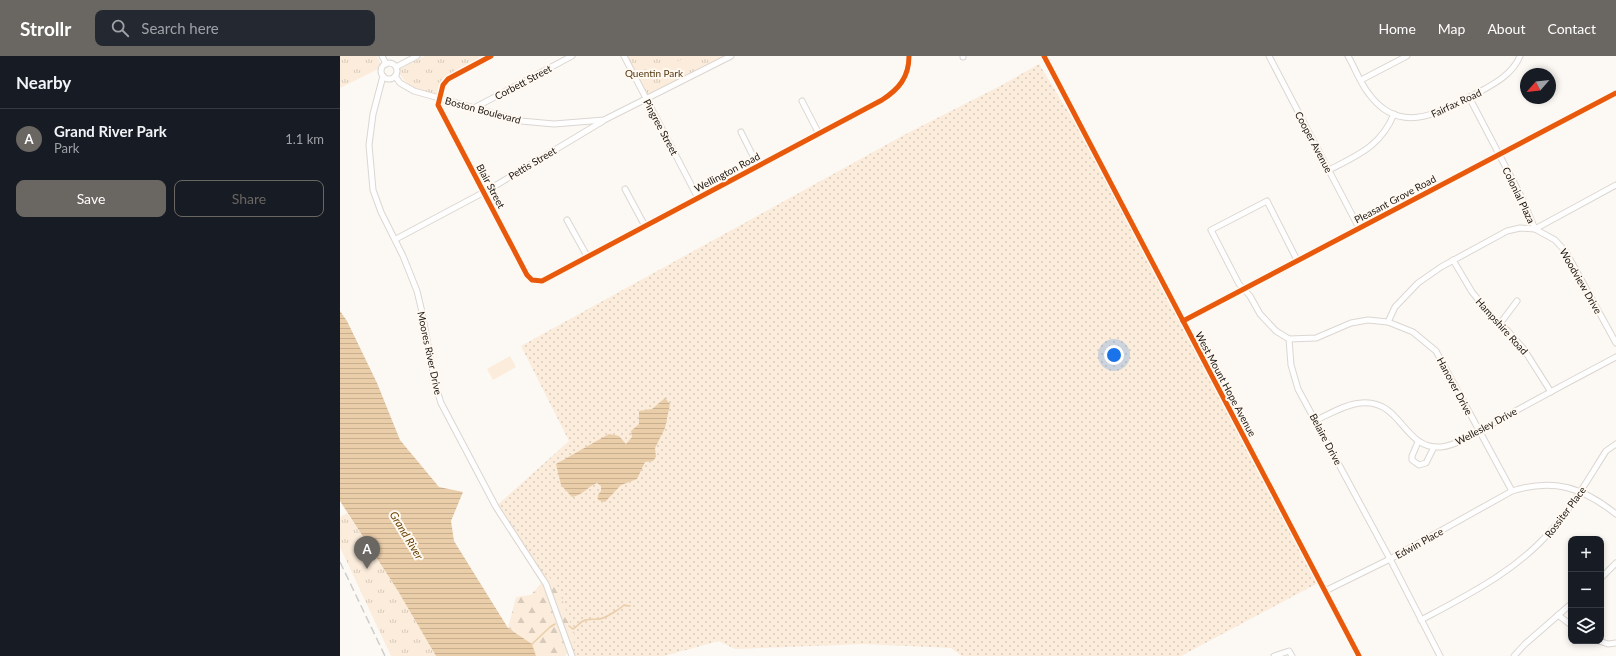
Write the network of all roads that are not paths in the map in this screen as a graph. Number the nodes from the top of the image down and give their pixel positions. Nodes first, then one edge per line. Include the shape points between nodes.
1 (382, 56) edge
2 (417, 56) edge
3 (491, 56) edge
4 (572, 56) edge
5 (624, 56) edge
6 (731, 56) edge
7 (909, 56) edge
8 (1044, 56) edge
9 (1269, 56) edge
10 (1348, 56) edge
11 (1407, 56) edge
12 (1520, 56) edge
13 (386, 64) junction
14 (396, 67) junction
15 (384, 76) junction
16 (395, 76) junction
17 (1361, 80) junction
18 (1616, 93) edge
19 (1469, 97) junction
20 (440, 99) junction
21 (647, 100) junction
22 (802, 101) dead end
23 (474, 108) junction
24 (1394, 114) junction
25 (604, 120) junction
26 (741, 132) dead end
27 (819, 134) junction
28 (1499, 154) junction
29 (758, 166) junction
30 (1329, 170) junction
31 (1616, 185) edge
32 (625, 189) dead end
33 (484, 192) junction
34 (698, 198) junction
35 (567, 220) dead end
36 (645, 226) junction
37 (1359, 228) junction
38 (1536, 229) junction
39 (396, 239) junction
40 (587, 256) junction
41 (1297, 260) junction
42 (1453, 260) junction
43 (532, 280) joint
44 (1244, 290) junction
45 (1517, 301) dead end
46 (1183, 321) junction
47 (1388, 322) junction
48 (1498, 325) junction
49 (1289, 339) junction
50 (1616, 343) edge
51 (1616, 357) edge
52 (1551, 392) junction
53 (1316, 420) junction
54 (1479, 431) junction
55 (1418, 442) junction
56 (1616, 444) edge
57 (1434, 447) junction
58 (1512, 491) junction
59 (1580, 492) junction
60 (1616, 514) edge
61 (1390, 559) junction
62 (1616, 563) edge
63 (1604, 575) edge
64 (1325, 591) junction
65 (1568, 607) edge
66 (1558, 615) junction
67 (1421, 620) junction
68 (1568, 623) edge
69 (1604, 643) edge
70 (1616, 643) edge
71 (1291, 654) edge
72 (572, 656) edge
73 (1274, 656) edge
74 (1359, 656) edge
75 (1440, 656) edge
76 (1514, 656) edge

1 - 13 street
2 - 14 street
3 - 20 street via 448,79 443,84
4 - 23 street, Corbett Street
5 - 21 street, Pingree Street
6 - 21 street, Boston Boulevard
7 - 27 street, Wellington Road via 905,77 891,94
8 - 46 street, West Mount Hope Avenue
9 - 30 street, Cooper Avenue
10 - 17 street
11 - 17 street
12 - 19 street, Fairfax Road via 1506,75
13 - 14 street via 393,64
13 - 15 street via 382,69
14 - 16 street
15 - 16 street
15 - 39 street, Moores River Drive via 379,86 373,114 370,161 376,200
16 - 20 street, Boston Boulevard via 406,88
17 - 24 street via 1376,102
18 - 28 street, Pleasant Grove Road
19 - 24 street, Fairfax Road via 1429,116 1409,117
19 - 28 street, Colonial Plaza
20 - 23 street, Boston Boulevard
20 - 33 street, Blair Street via 439,108
21 - 25 street, Boston Boulevard
21 - 34 street, Pingree Street
22 - 27 street
23 - 25 street, Boston Boulevard via 536,123
24 - 30 street via 1389,127 1374,144
25 - 33 street, Pettis Street
26 - 29 street
27 - 29 street, Wellington Road
28 - 37 street, Pleasant Grove Road
28 - 38 street, Colonial Plaza
29 - 34 street, Wellington Road
30 - 37 street, Cooper Avenue
31 - 38 street
32 - 36 street
33 - 39 street, Pettis Street
33 - 43 street, Blair Street
34 - 36 street, Wellington Road
35 - 40 street
36 - 40 street, Wellington Road
37 - 41 street, Pleasant Grove Road
38 - 42 street via 1520,228 1507,231
38 - 50 street, Woodview Drive via 1555,240 1566,252
39 - 72 street, Moores River Drive via 418,298 435,384 446,415 504,523 546,584
40 - 43 street, Wellington Road via 542,280
41 - 44 street, Pleasant Grove Road
41 - 44 street via 1267,201 1211,230
42 - 47 street via 1418,283 1395,306
42 - 48 street, Hampshire Road via 1472,292
44 - 46 street, Pleasant Grove Road
44 - 49 street via 1260,314 1276,331
45 - 48 street
46 - 64 street, West Mount Hope Avenue
47 - 49 street, Hanover Drive via 1368,320 1351,323 1316,338
47 - 54 street, Hanover Drive via 1413,332 1436,351
48 - 52 street, Hampshire Road via 1507,330 1523,348
49 - 53 street, Belaire Drive via 1291,365 1298,389
51 - 52 street, Wellesley Drive
52 - 54 street, Wellesley Drive
53 - 55 street via 1362,402 1378,405 1392,412
53 - 61 street, Belaire Drive
54 - 57 street, Wellesley Drive via 1455,443
54 - 58 street, Hanover Drive
55 - 57 street, Wellesley Drive
55 - 57 street via 1412,460 1419,465 1426,463
56 - 59 street, Rossiter Place via 1606,451
58 - 59 street, Edwin Place via 1551,484
58 - 61 street, Edwin Place
59 - 60 street, Edwin Place
59 - 67 street, Rossiter Place via 1555,528 1515,565
61 - 64 street, Edwin Place
61 - 67 street, Belaire Drive
62 - 63 street
64 - 74 street, West Mount Hope Avenue
65 - 66 street
66 - 68 street
66 - 76 street
67 - 75 street, Belaire Drive
69 - 70 street
71 - 73 street

